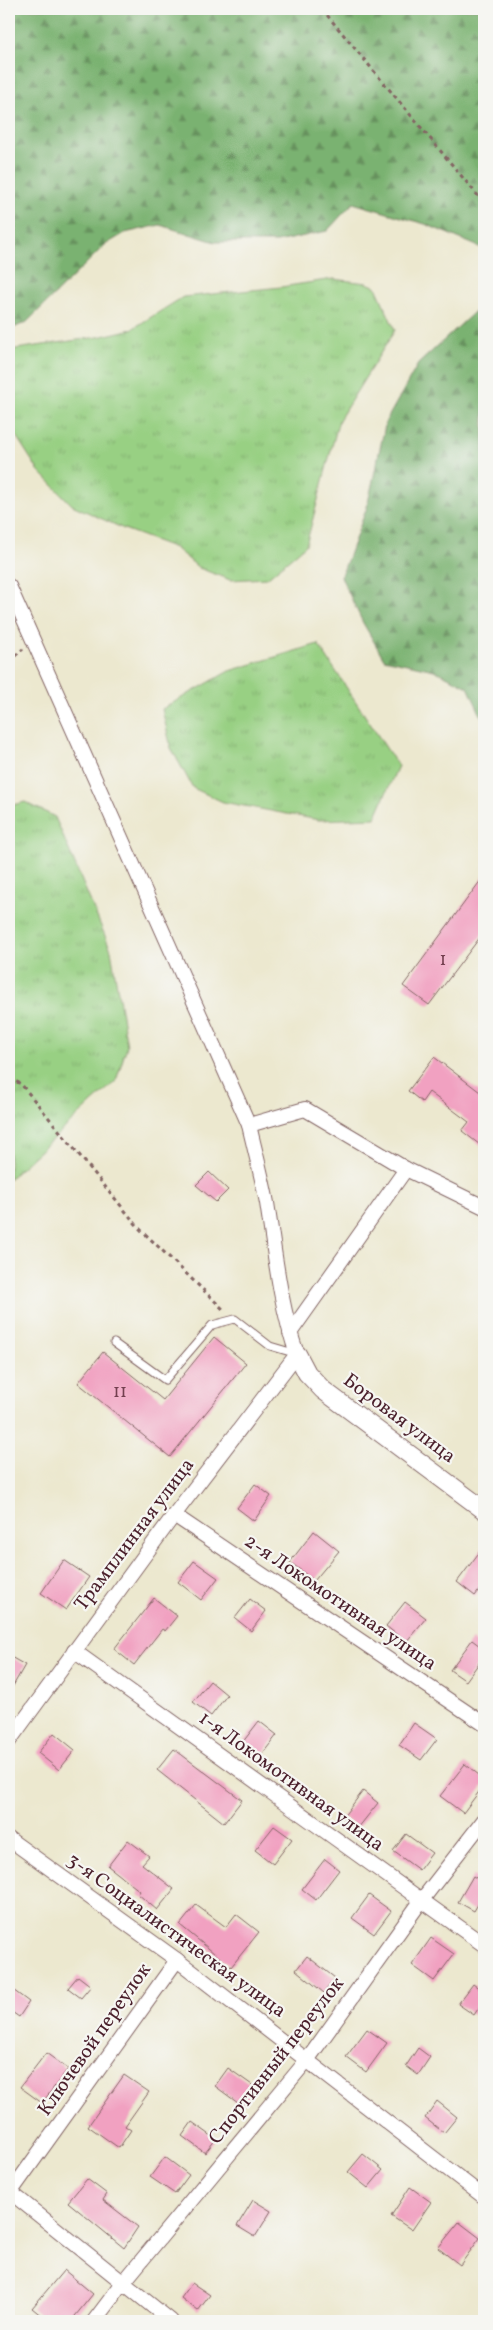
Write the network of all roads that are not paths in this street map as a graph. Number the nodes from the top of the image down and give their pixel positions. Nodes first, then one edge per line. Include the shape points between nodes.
1 (9, 586) edge
2 (249, 1125) junction
3 (406, 1169) junction
4 (484, 1207) edge
5 (290, 1333) junction
6 (114, 1343) dead end
7 (297, 1354) junction
8 (484, 1510) edge
9 (174, 1515) junction
10 (74, 1651) junction
11 (484, 1724) edge
12 (9, 1742) edge
13 (484, 1820) edge
14 (9, 1839) edge
15 (421, 1901) junction
16 (484, 1945) edge
17 (177, 1960) junction
18 (308, 2059) junction
19 (10, 2192) edge
20 (484, 2197) edge
21 (122, 2284) junction
22 (94, 2321) edge
23 (171, 2321) edge

1 - 2 street
2 - 3 street via 305,1109
2 - 5 street
3 - 4 street
3 - 5 street
5 - 7 street
6 - 7 lane via 165,1380 212,1325 235,1319 270,1346
7 - 8 street, Боровая улица via 307,1373 323,1390
7 - 9 street, Трамплинная улица
9 - 10 street, Трамплинная улица
9 - 11 street, 2-я Локомотивная улица
10 - 12 street, Трамплинная улица
10 - 15 street, 1-я Локомотивная улица
13 - 15 street, Спортивный переулок
14 - 17 street, 3-я Социалистическая улица
15 - 16 street, 1-я Локомотивная улица
15 - 18 street, Спортивный переулок
17 - 18 street, 3-я Социалистическая улица
17 - 19 street, Ключевой переулок
18 - 20 street, 3-я Социалистическая улица
18 - 21 street, Спортивный переулок
19 - 21 street
21 - 22 street, Спортивный переулок
21 - 23 street

